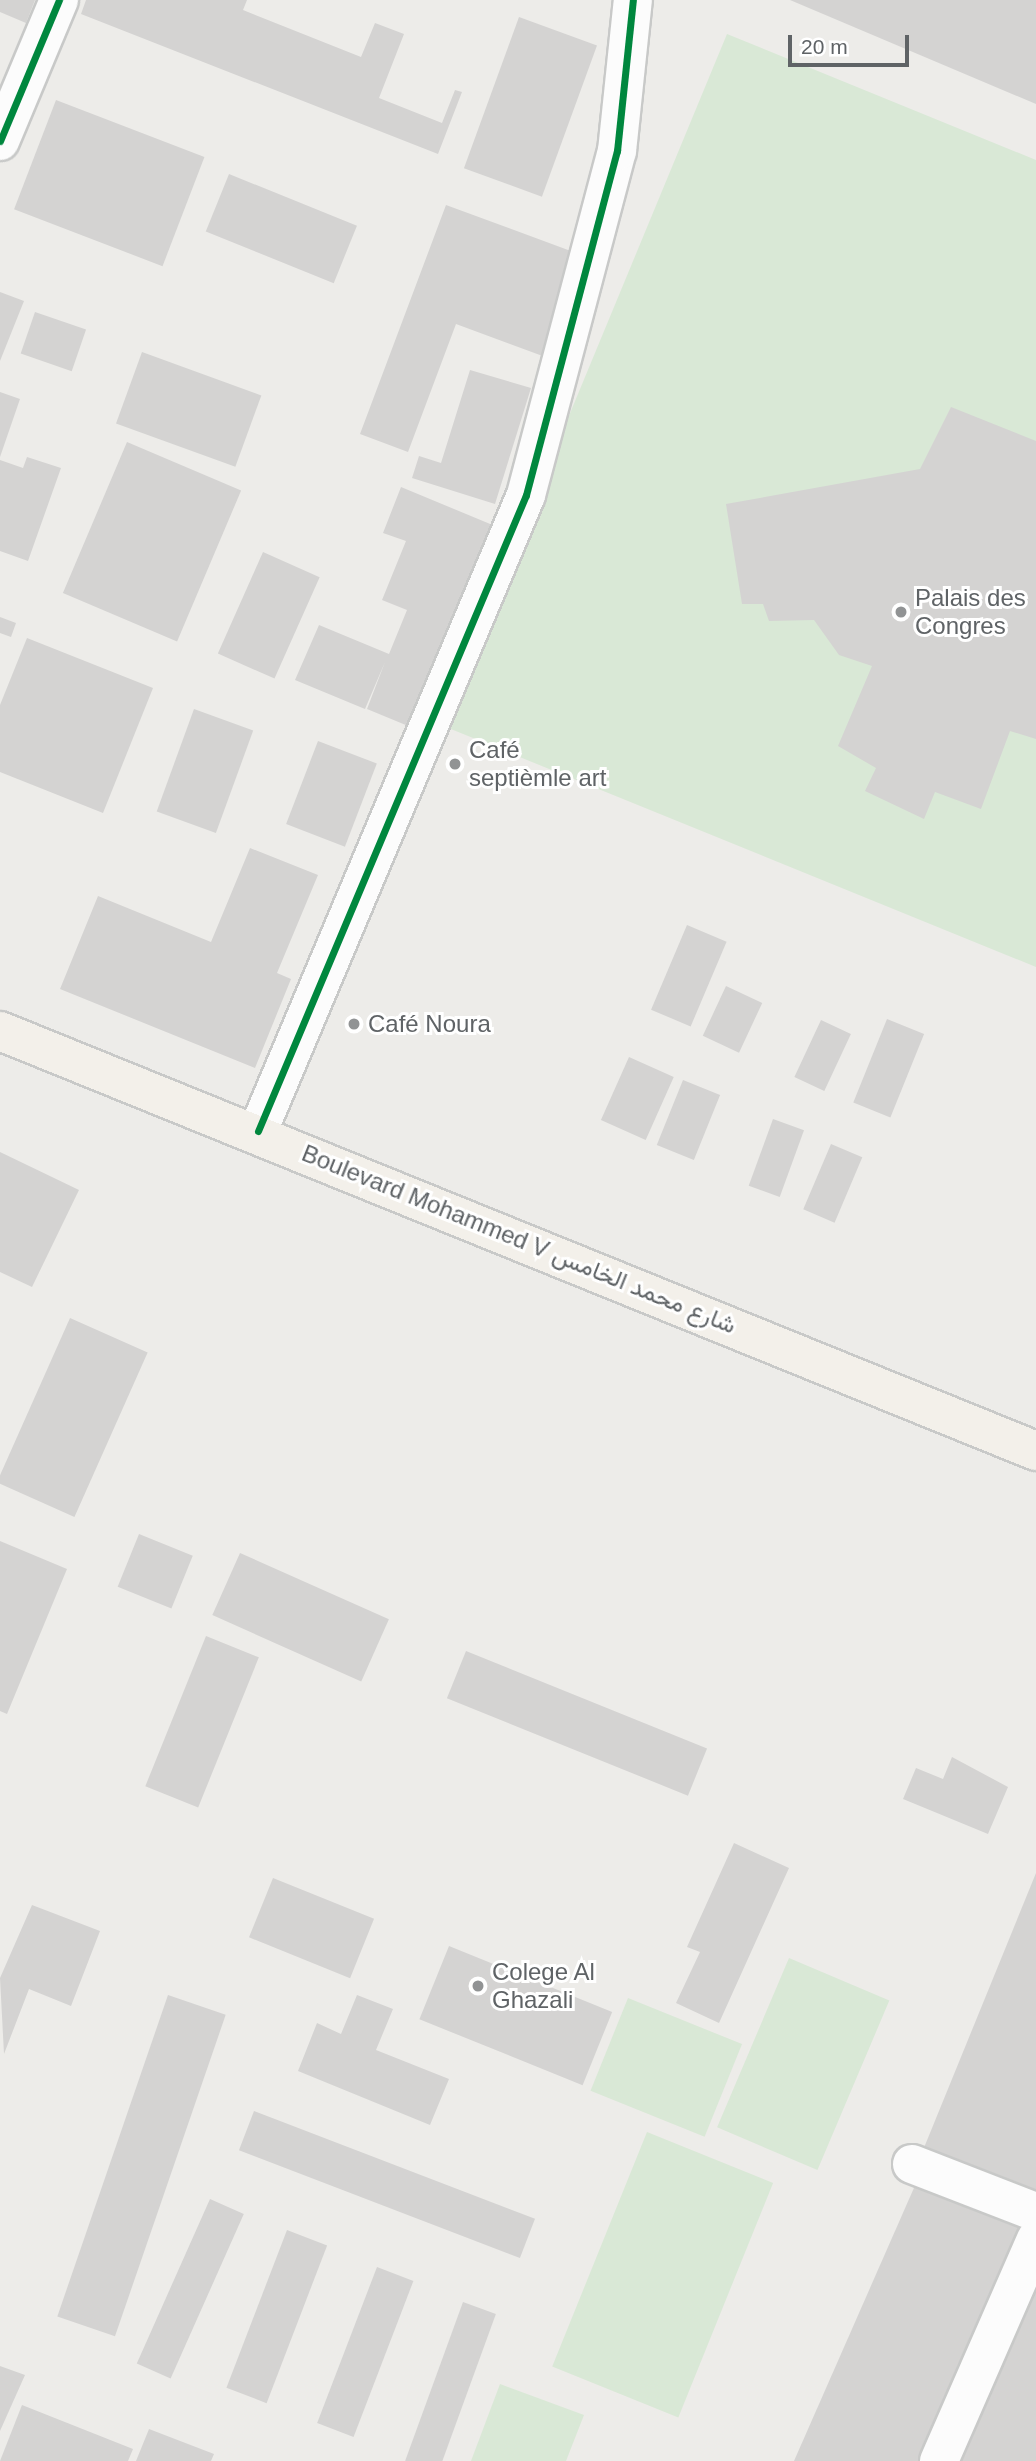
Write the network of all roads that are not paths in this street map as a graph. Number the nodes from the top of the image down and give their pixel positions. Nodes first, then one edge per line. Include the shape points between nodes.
1 (59, 0) edge
2 (633, 0) edge
3 (0, 141) edge
4 (0, 1031) edge
5 (258, 1131) junction
6 (1036, 1451) edge
7 (912, 2164) dead end
8 (1036, 2212) edge
9 (1036, 2239) edge
10 (939, 2461) edge

1 - 3 street
2 - 5 street via 614,164 526,495
4 - 5 main road, Boulevard Mohammed V شارع محمد الخامس
5 - 6 main road, Boulevard Mohammed V شارع محمد الخامس
7 - 8 street
9 - 10 street

